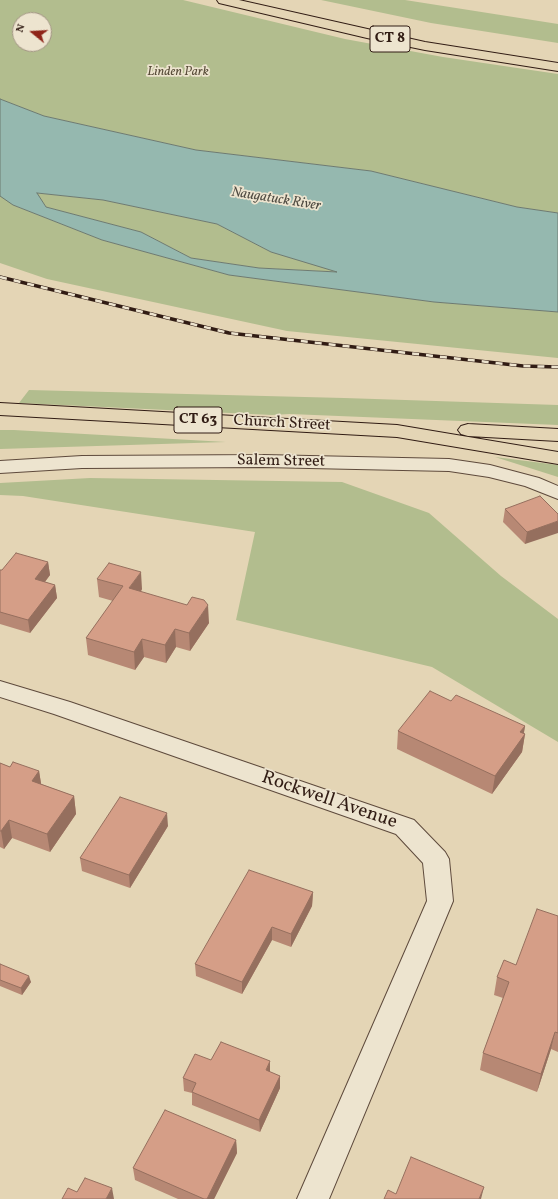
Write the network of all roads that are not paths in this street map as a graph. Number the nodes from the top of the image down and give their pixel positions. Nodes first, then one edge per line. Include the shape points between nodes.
1 (223, 0) edge
2 (271, 0) edge
3 (410, 30) dead end
4 (441, 36) dead end
5 (558, 55) edge
6 (558, 66) edge
7 (0, 409) edge
8 (396, 431) junction
9 (558, 435) edge
10 (558, 458) edge
11 (0, 467) edge
12 (558, 493) edge
13 (0, 688) edge
14 (313, 1199) edge

1 - 6 main road, CT 8 via 374,36
2 - 3 main road, CT 8
4 - 5 main road
7 - 8 main road, Church Street / CT 63
8 - 9 main road, Church Street via 453,429
8 - 10 main road, Church Street / CT 63
11 - 12 street, Salem Street via 82,462 255,461 449,465 490,471 532,482
13 - 14 street, Rockwell Avenue via 405,827 436,859 440,902

